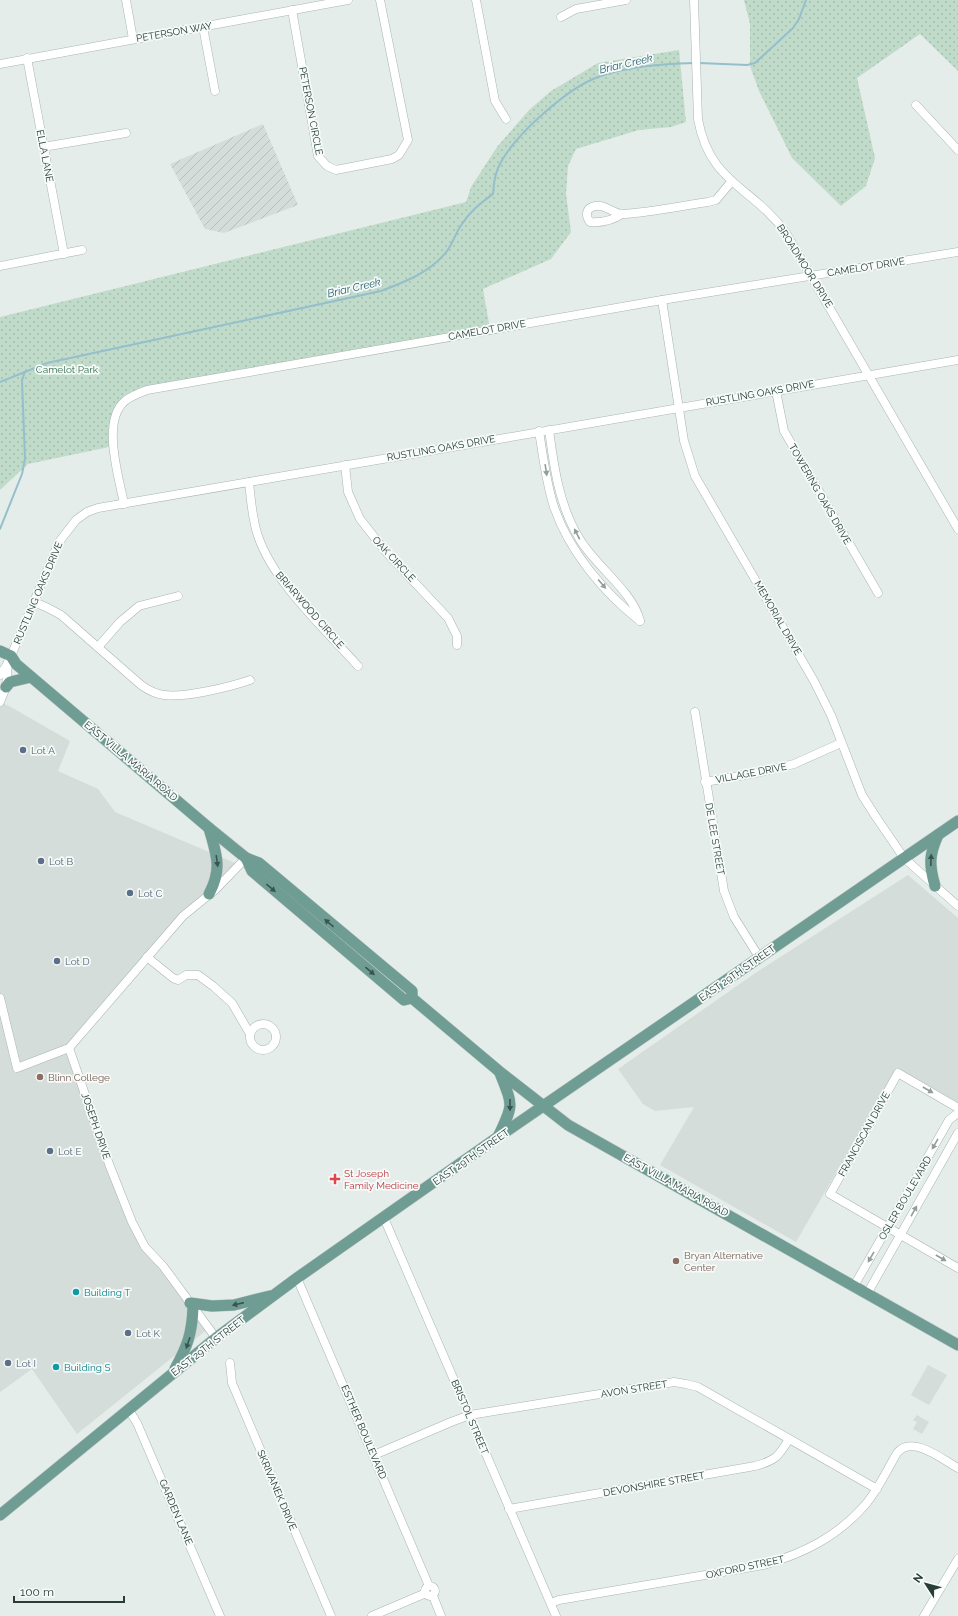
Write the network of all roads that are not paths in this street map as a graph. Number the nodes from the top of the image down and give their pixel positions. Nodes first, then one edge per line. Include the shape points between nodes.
1 (126, 0) edge
2 (348, 0) edge
3 (380, 0) edge
4 (476, 0) edge
5 (626, 0) edge
6 (694, 0) edge
7 (292, 10) junction
8 (561, 17) dead end
9 (203, 27) junction
10 (133, 39) junction
11 (27, 58) junction
12 (0, 64) edge
13 (216, 92) dead end
14 (916, 105) dead end
15 (506, 119) dead end
16 (126, 133) dead end
17 (43, 147) junction
18 (958, 150) edge
19 (731, 182) junction
20 (622, 214) dead end
21 (82, 250) dead end
22 (958, 252) edge
23 (64, 254) junction
24 (0, 266) edge
25 (812, 276) junction
26 (662, 300) junction
27 (958, 360) edge
28 (869, 375) junction
29 (776, 391) junction
30 (678, 407) junction
31 (549, 430) junction
32 (539, 431) junction
33 (345, 465) junction
34 (249, 482) junction
35 (124, 504) junction
36 (958, 529) edge
37 (584, 553) junction
38 (878, 593) dead end
39 (178, 596) dead end
40 (34, 602) junction
41 (458, 645) dead end
42 (98, 647) junction
43 (8, 657) edge
44 (358, 666) dead end
45 (0, 675) edge
46 (31, 677) junction
47 (250, 680) dead end
48 (6, 687) junction
49 (0, 702) edge
50 (695, 712) dead end
51 (841, 743) junction
52 (705, 782) junction
53 (958, 821) edge
54 (209, 828) junction
55 (938, 835) junction
56 (246, 858) junction
57 (904, 858) junction
58 (935, 886) junction
59 (209, 894) junction
60 (958, 906) edge
61 (147, 957) junction
62 (759, 957) junction
63 (0, 998) edge
64 (250, 1034) dead end
65 (69, 1048) junction
66 (500, 1072) junction
67 (543, 1106) junction
68 (958, 1108) edge
69 (958, 1113) edge
70 (958, 1133) edge
71 (498, 1136) junction
72 (384, 1218) junction
73 (888, 1228) junction
74 (901, 1235) junction
75 (958, 1268) edge
76 (297, 1278) junction
77 (854, 1286) junction
78 (276, 1294) junction
79 (867, 1294) junction
80 (192, 1305) junction
81 (216, 1338) junction
82 (958, 1345) edge
83 (230, 1362) dead end
84 (172, 1375) junction
85 (129, 1410) junction
86 (470, 1416) junction
87 (789, 1439) junction
88 (374, 1455) junction
89 (958, 1468) edge
90 (876, 1489) junction
91 (509, 1509) junction
92 (0, 1515) edge
93 (958, 1559) edge
94 (429, 1592) junction
95 (551, 1603) junction
96 (220, 1616) edge
97 (331, 1616) edge
98 (372, 1616) edge
99 (442, 1616) edge
100 (556, 1616) edge
101 (924, 1616) edge

1 - 10 street
2 - 7 street, PETERSON WAY
3 - 7 street, PETERSON CIRCLE via 408,140 399,155 392,159 336,170 327,166 318,156
4 - 15 street via 496,101
5 - 8 street via 576,9
6 - 19 street, BROADMOOR DRIVE via 700,132 710,156
7 - 9 street, PETERSON WAY
9 - 10 street, PETERSON WAY
9 - 13 street
10 - 11 street, PETERSON WAY
11 - 12 street, PETERSON WAY
11 - 17 street, ELLA LANE
14 - 18 street
16 - 17 street
17 - 23 street, ELLA LANE
19 - 20 street via 716,200
19 - 25 street, BROADMOOR DRIVE via 760,203 776,219
21 - 23 street
22 - 25 street, CAMELOT DRIVE
23 - 24 street
25 - 26 street, CAMELOT DRIVE
25 - 28 street, BROADMOOR DRIVE
26 - 30 street, MEMORIAL DRIVE
26 - 35 street, CAMELOT DRIVE via 147,390 125,401 119,409 112,430
27 - 28 street, RUSTLING OAKS DRIVE
28 - 29 street, RUSTLING OAKS DRIVE
28 - 36 street, BROADMOOR DRIVE
29 - 30 street, RUSTLING OAKS DRIVE
29 - 38 street, TOWERING OAKS DRIVE via 784,431
30 - 31 street, RUSTLING OAKS DRIVE
30 - 51 street, MEMORIAL DRIVE via 685,447 695,476 814,681
31 - 32 street, RUSTLING OAKS DRIVE
37 -> 31 street via 564,507
32 - 33 street, RUSTLING OAKS DRIVE
32 -> 37 street via 554,508 563,528
33 - 34 street, RUSTLING OAKS DRIVE
33 - 41 street, OAK CIRCLE via 348,492 360,520 386,552 448,618 457,636
34 - 35 street, RUSTLING OAKS DRIVE
34 - 44 street, BRIARWOOD CIRCLE via 256,527 271,563 288,588
35 - 40 street, RUSTLING OAKS DRIVE via 98,508 76,520 59,542
37 -> 37 street via 590,569 624,609 640,621 633,603
39 - 42 street via 139,606 120,622
40 - 42 street via 61,615
40 - 43 street, RUSTLING OAKS DRIVE
42 - 47 street via 141,685 164,696 222,688
43 - 45 street
43 - 46 main road, EAST VILLA MARIA ROAD
43 - 48 street
46 - 48 main road via 10,682
46 - 54 main road, EAST VILLA MARIA ROAD
48 - 49 street
50 - 52 street, DE LEE STREET
51 - 52 street, VILLAGE DRIVE via 794,764
51 - 57 street, MEMORIAL DRIVE via 862,795
52 - 62 street, DE LEE STREET via 724,891 734,917
53 - 55 main road, EAST 29TH STREET
54 - 56 main road, EAST VILLA MARIA ROAD
54 -> 59 main road via 218,869 216,881
55 - 57 main road, EAST 29TH STREET
58 -> 55 main road via 931,869 931,851
56 - 59 street
56 - 66 main road, EAST VILLA MARIA ROAD via 258,877 404,1000 412,998
57 - 58 street, MEMORIAL DRIVE
57 - 62 main road, EAST 29TH STREET
58 - 60 street, MEMORIAL DRIVE
59 - 61 street via 182,916
61 - 64 street via 173,978 178,980 186,975 198,975 214,986 232,1003
61 - 65 street
62 - 67 main road, EAST 29TH STREET
63 - 65 street via 17,1068
65 - 80 street, JOSEPH DRIVE via 132,1222 145,1247 163,1266
66 - 67 main road, EAST VILLA MARIA ROAD
66 -> 71 main road via 511,1108
67 - 71 main road, EAST 29TH STREET
67 - 77 main road, EAST VILLA MARIA ROAD via 568,1125
73 -> 68 street, FRANCISCAN DRIVE via 830,1194 898,1073
69 -> 73 street, OSLER BOULEVARD via 949,1120
74 -> 70 street, OSLER BOULEVARD
71 - 72 main road, EAST 29TH STREET
72 - 76 main road, EAST 29TH STREET
72 - 86 street, BRISTOL STREET
73 - 74 street
73 -> 77 street, OSLER BOULEVARD
74 -> 75 street
74 - 79 street, OSLER BOULEVARD
76 - 78 main road, EAST 29TH STREET
76 - 88 street, ESTHER BOULEVARD
77 - 79 main road, EAST VILLA MARIA ROAD
78 -> 80 main road via 234,1305
78 - 81 main road, EAST 29TH STREET
79 - 82 main road, EAST VILLA MARIA ROAD
80 - 81 street, JOSEPH DRIVE
80 -> 84 main road via 192,1329 187,1347
81 - 84 main road, EAST 29TH STREET
83 - 97 street, SKRIVANEK DRIVE via 232,1383
84 - 85 main road, EAST 29TH STREET
85 - 92 main road, EAST 29TH STREET
85 - 96 street, GARDEN LANE via 137,1423
86 - 87 street, AVON STREET via 674,1382 698,1388
86 - 88 street, AVON STREET
86 - 91 street, BRISTOL STREET
87 - 90 street, AVON STREET
87 - 91 street, DEVONSHIRE STREET via 775,1459 768,1463
88 - 94 street, ESTHER BOULEVARD
89 - 90 street, OXFORD STREET via 924,1449 907,1446 897,1453
90 - 95 street, OXFORD STREET via 866,1505 833,1536 793,1556 764,1565
91 - 95 street, BRISTOL STREET
93 - 101 street
94 - 98 street
94 - 99 street, ESTHER BOULEVARD
95 - 100 street, BRISTOL STREET

